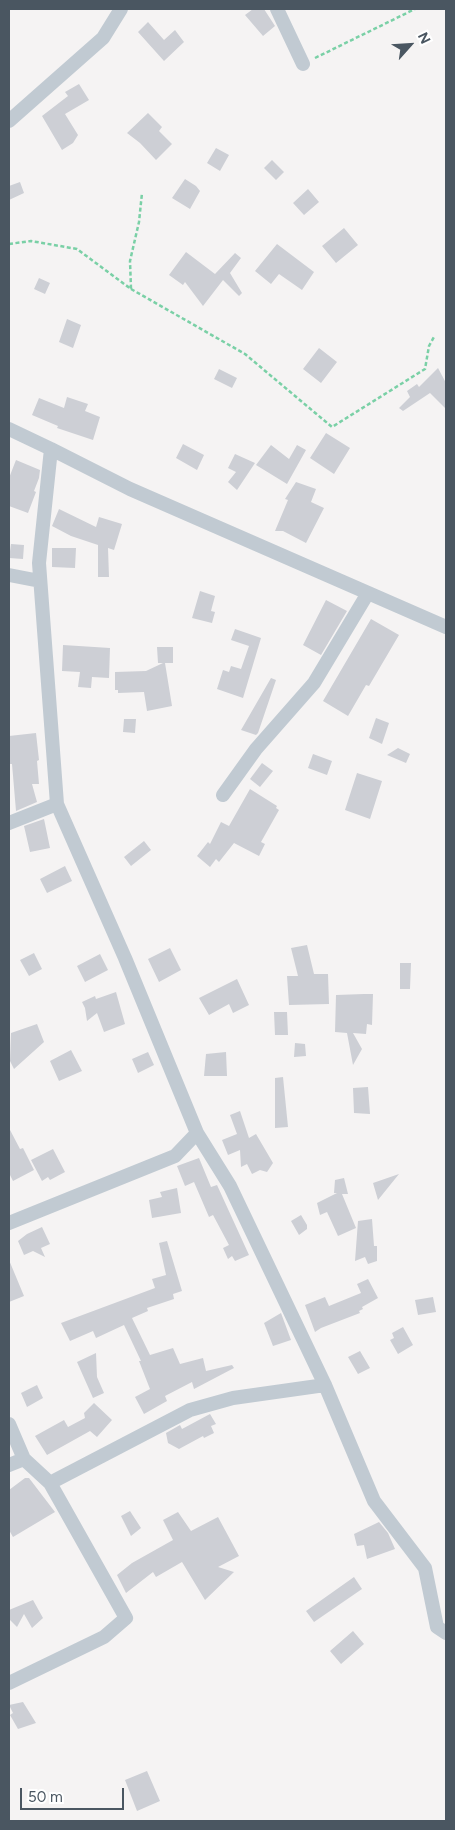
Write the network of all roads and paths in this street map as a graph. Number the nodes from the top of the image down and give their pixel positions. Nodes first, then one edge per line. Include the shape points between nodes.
1 (121, 9) edge
2 (277, 9) edge
3 (414, 9) edge
4 (303, 64) joint
5 (9, 121) edge
6 (142, 193) dead end
7 (9, 244) edge
8 (130, 289) junction
9 (434, 337) dead end
10 (9, 429) edge
11 (51, 449) junction
12 (9, 575) edge
13 (40, 580) junction
14 (368, 593) junction
15 (446, 627) edge
16 (223, 795) dead end
17 (56, 804) junction
18 (9, 823) edge
19 (197, 1133) junction
20 (9, 1223) edge
21 (325, 1385) junction
22 (9, 1424) edge
23 (24, 1459) junction
24 (9, 1465) edge
25 (50, 1484) junction
26 (446, 1633) edge
27 (9, 1683) edge

1 - 5 street via 102,38
2 - 4 street
3 - 4 path
6 - 8 path via 140,222 130,261
7 - 8 path via 31,241 77,249
8 - 9 path via 245,354 332,427 425,369
10 - 11 street
11 - 13 street via 39,562
11 - 14 street via 130,489
12 - 13 street
13 - 17 street
14 - 15 street
14 - 16 street via 314,683 256,749
17 - 18 street
17 - 19 street via 125,958
19 - 20 street via 175,1156
19 - 21 street via 230,1186
21 - 25 street via 233,1398 190,1410
21 - 26 street via 374,1501 425,1568 437,1627
22 - 23 street
23 - 24 street
23 - 25 street
25 - 27 street via 126,1618 104,1637

